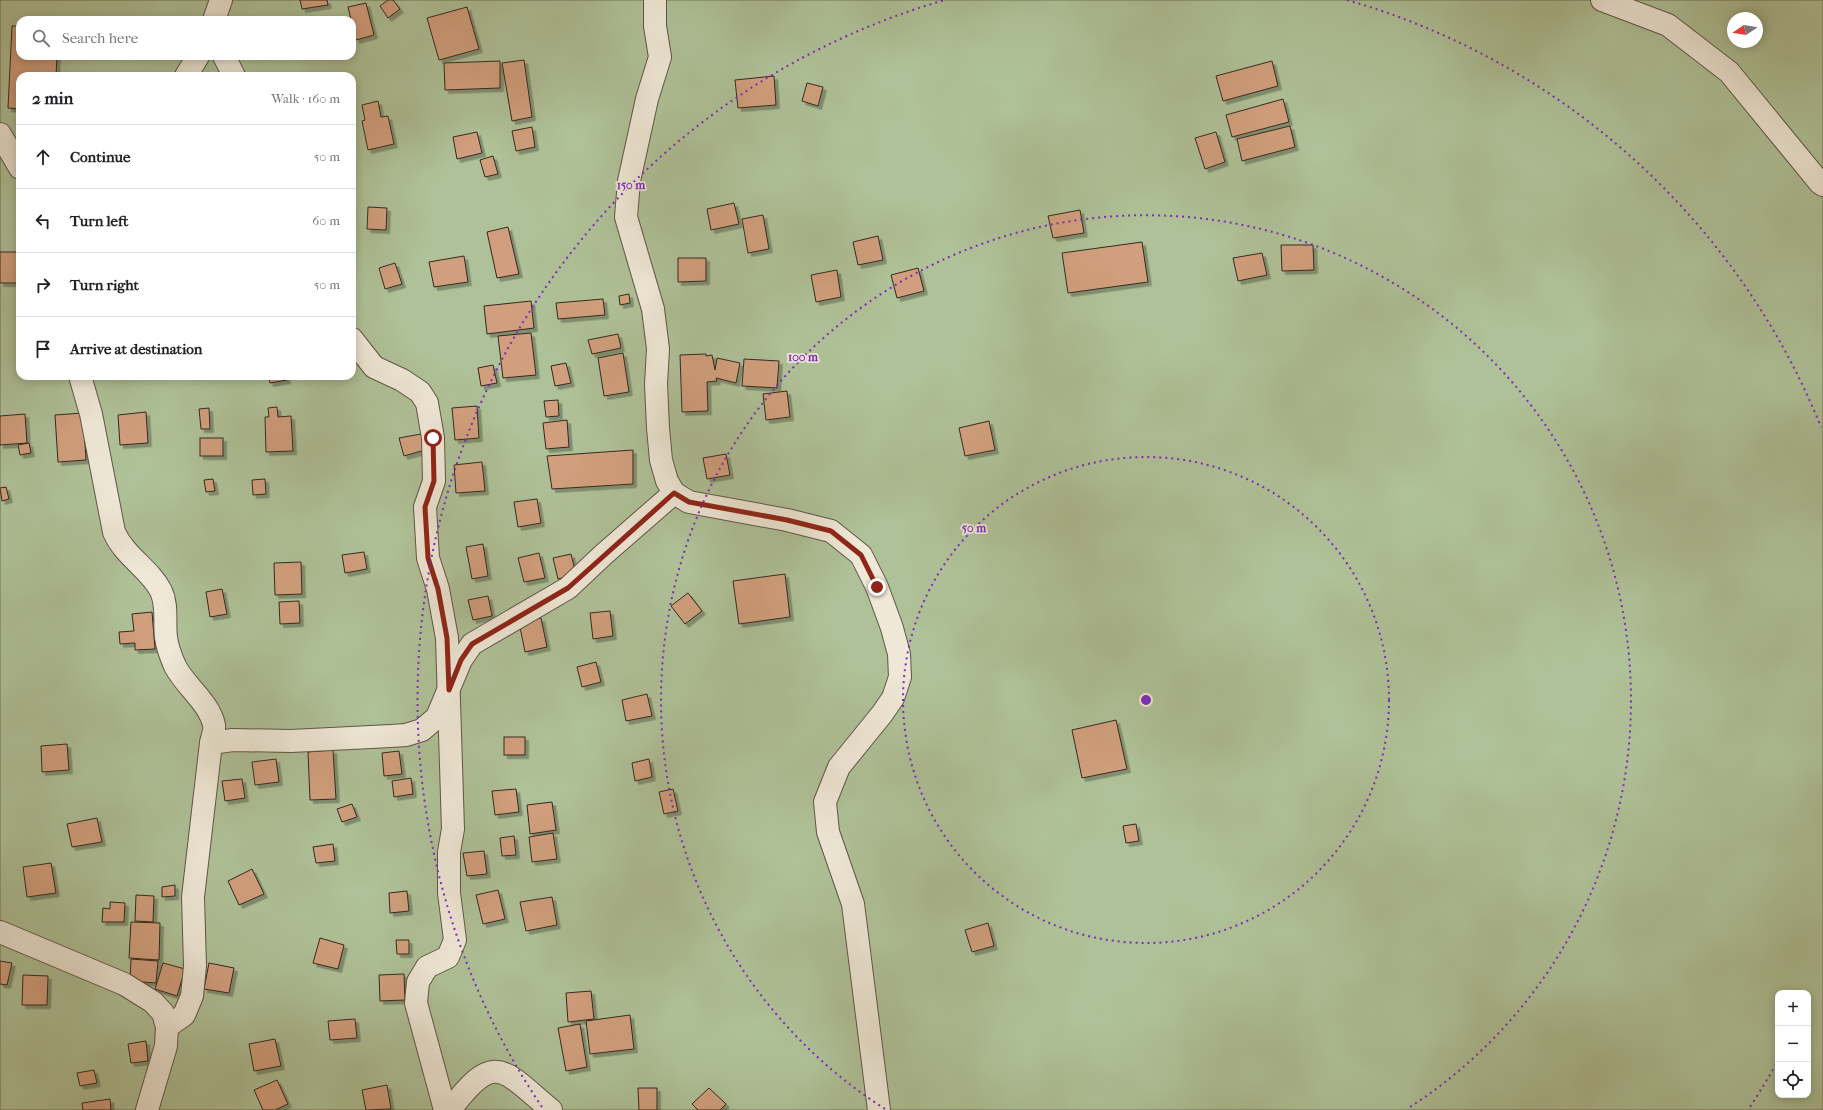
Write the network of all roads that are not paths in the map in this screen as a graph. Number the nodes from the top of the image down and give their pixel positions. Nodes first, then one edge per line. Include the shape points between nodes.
1 (221, 0) edge
2 (656, 0) edge
3 (1602, 0) edge
4 (215, 16) edge
5 (196, 60) edge
6 (226, 60) edge
7 (188, 72) edge
8 (232, 72) edge
9 (0, 134) edge
10 (16, 161) edge
11 (1823, 185) edge
12 (356, 344) edge
13 (81, 380) edge
14 (674, 493) junction
15 (449, 690) junction
16 (211, 743) junction
17 (0, 932) edge
18 (167, 1027) junction
19 (147, 1110) edge
20 (445, 1110) edge
21 (450, 1110) edge
22 (551, 1110) edge
23 (879, 1110) edge

1 - 4 street
2 - 14 street via 655,26 660,57 647,99 629,181 626,217 653,309 658,349 656,384 660,460
3 - 11 street via 1668,25 1728,72
5 - 7 street
6 - 8 street
9 - 10 street
12 - 15 street via 374,367 402,380 420,392 428,403 433,438 434,474 425,507 428,558 438,589 447,638
13 - 16 street via 91,414 114,532 119,545 162,592 166,637 171,656 176,668 207,711 214,726
14 - 15 street via 568,588 472,644 461,660
14 - 23 street via 689,502 831,531 861,555 877,587 892,628 899,654 900,677 893,698 839,767 825,802 828,832 853,904
15 - 16 street via 437,717 422,730 406,735 291,741 232,740
15 - 20 street via 453,829 449,892 455,940 448,957 427,967 418,982 416,1002
16 - 18 street via 193,897 195,966 192,996 184,1015
17 - 18 street via 124,984 153,1002 163,1013
18 - 19 street via 165,1052
21 - 22 street via 467,1087 477,1079 487,1072 499,1071 511,1076

